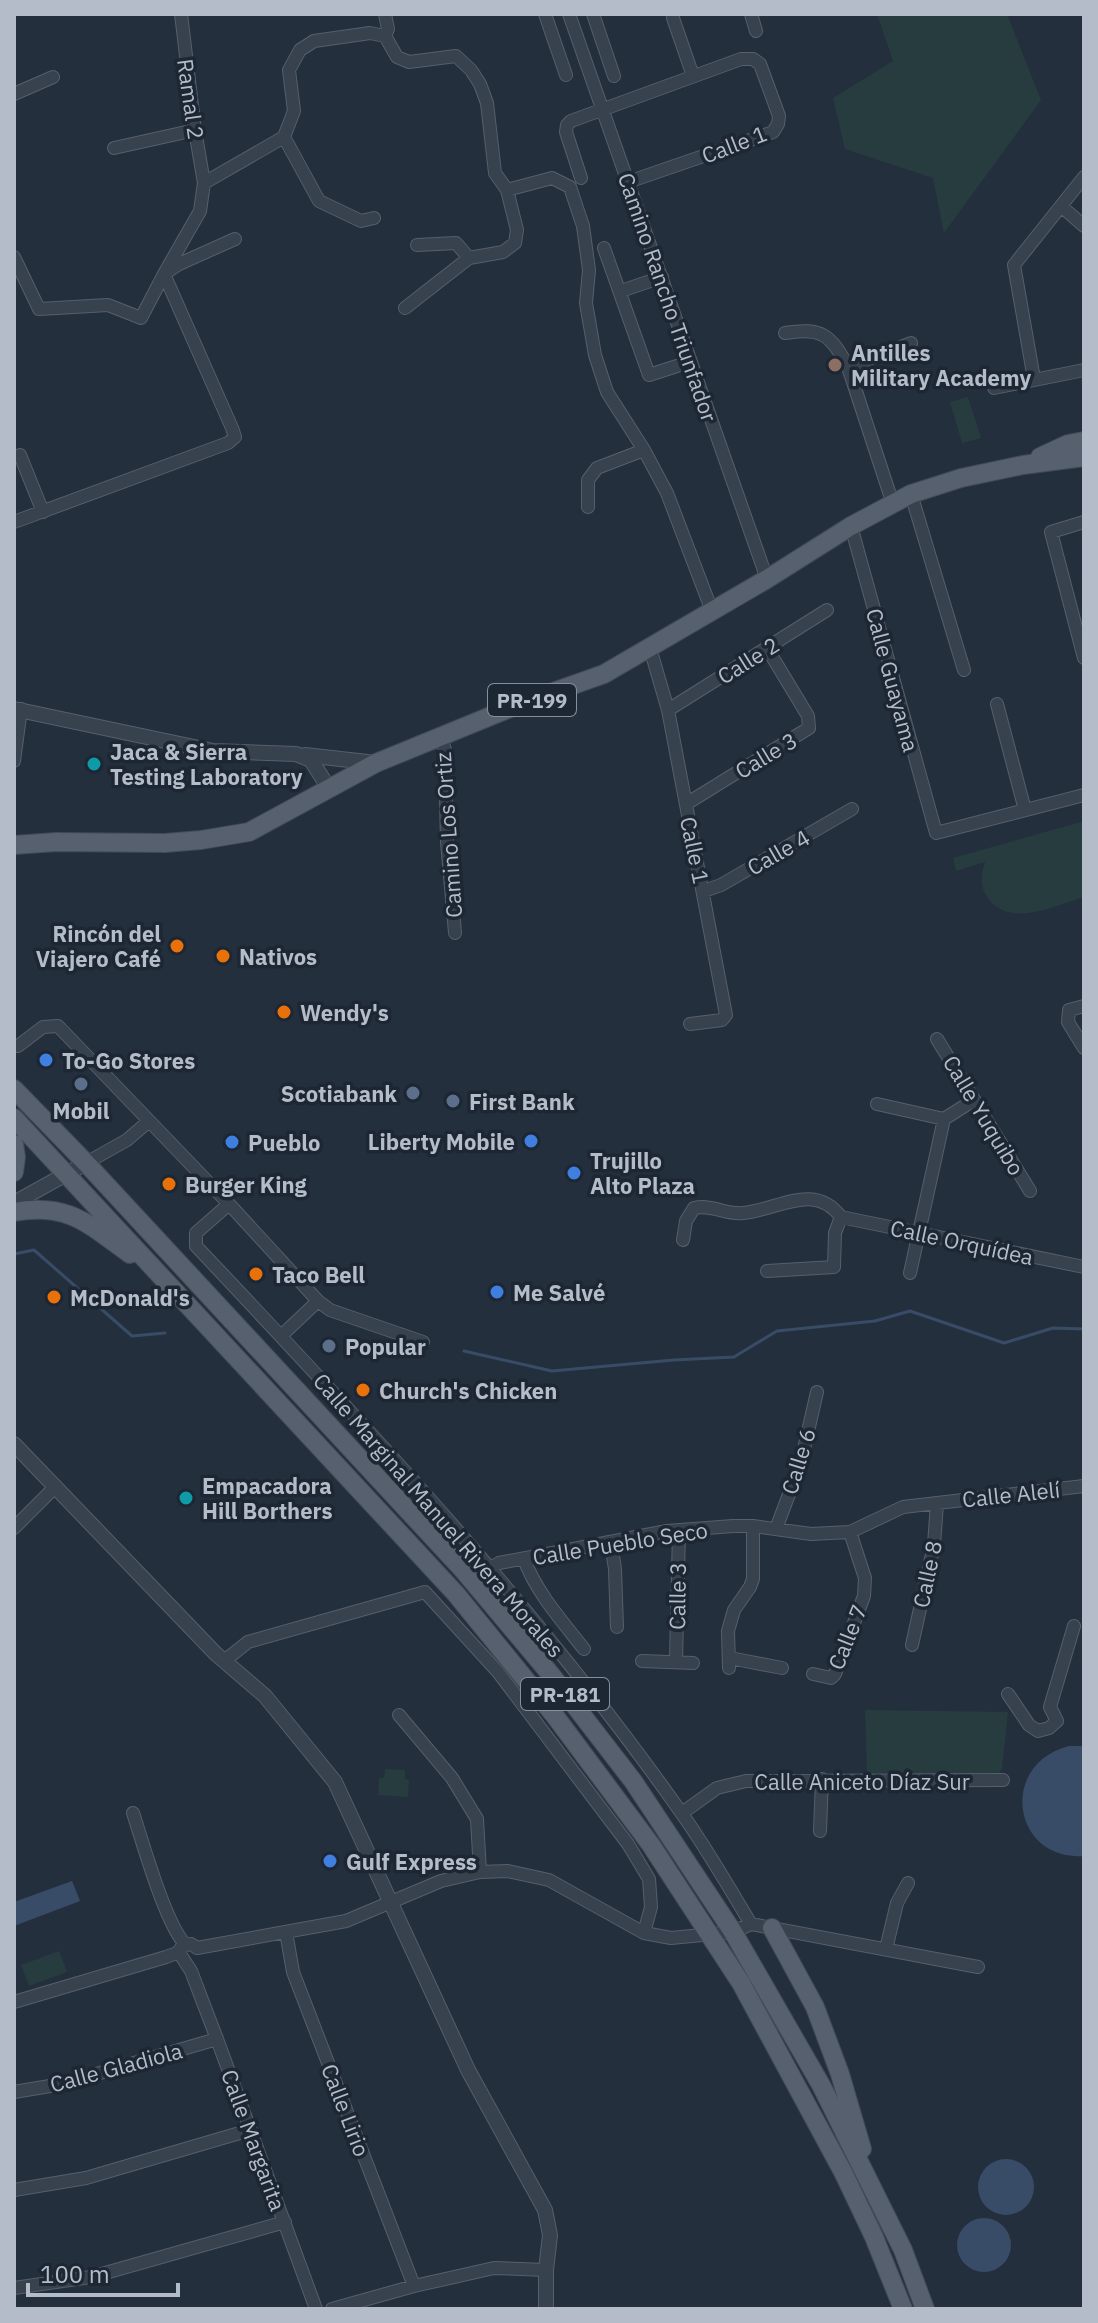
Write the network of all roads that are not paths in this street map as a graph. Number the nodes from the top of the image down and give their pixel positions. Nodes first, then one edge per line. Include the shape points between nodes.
1 (181, 14) edge
2 (385, 14) edge
3 (545, 14) edge
4 (569, 14) edge
5 (593, 14) edge
6 (751, 14) edge
7 (673, 18) dead end
8 (756, 31) dead end
9 (385, 36) junction
10 (566, 75) dead end
11 (614, 76) dead end
12 (693, 76) junction
13 (53, 77) dead end
14 (14, 94) edge
15 (602, 110) junction
16 (195, 130) junction
17 (284, 137) junction
18 (114, 148) dead end
19 (1084, 177) edge
20 (581, 178) dead end
21 (628, 182) junction
22 (204, 183) junction
23 (507, 190) junction
24 (1061, 206) junction
25 (374, 218) dead end
26 (1084, 226) edge
27 (235, 239) dead end
28 (417, 245) dead end
29 (604, 248) dead end
30 (14, 257) edge
31 (469, 258) junction
32 (164, 274) junction
33 (662, 277) junction
34 (621, 291) junction
35 (405, 308) dead end
36 (785, 333) dead end
37 (911, 343) dead end
38 (677, 366) dead end
39 (848, 367) junction
40 (1084, 370) edge
41 (1034, 379) junction
42 (994, 388) dead end
43 (1084, 441) edge
44 (644, 450) junction
45 (20, 455) dead end
46 (1084, 457) edge
47 (1023, 465) junction
48 (911, 494) junction
49 (893, 504) junction
50 (588, 507) dead end
51 (43, 512) junction
52 (14, 522) edge
53 (1084, 522) edge
54 (851, 526) junction
55 (767, 579) junction
56 (827, 610) dead end
57 (712, 611) junction
58 (650, 648) junction
59 (767, 648) junction
60 (1084, 658) edge
61 (964, 670) dead end
62 (997, 704) dead end
63 (17, 709) edge
64 (668, 710) junction
65 (441, 737) junction
66 (296, 754) junction
67 (14, 761) edge
68 (376, 763) junction
69 (328, 787) junction
70 (1084, 795) edge
71 (686, 804) junction
72 (852, 809) dead end
73 (1025, 810) junction
74 (14, 845) edge
75 (704, 891) junction
76 (455, 933) dead end
77 (1084, 1006) edge
78 (690, 1024) dead end
79 (937, 1039) dead end
80 (14, 1046) edge
81 (1084, 1048) edge
82 (14, 1089) edge
83 (974, 1100) junction
84 (877, 1104) dead end
85 (14, 1118) edge
86 (944, 1119) junction
87 (149, 1121) junction
88 (14, 1144) edge
89 (86, 1163) junction
90 (14, 1172) edge
91 (67, 1175) junction
92 (1030, 1191) dead end
93 (14, 1203) edge
94 (229, 1204) junction
95 (14, 1212) edge
96 (841, 1217) junction
97 (918, 1233) junction
98 (683, 1240) dead end
99 (1084, 1267) edge
100 (767, 1271) dead end
101 (910, 1273) dead end
102 (163, 1278) junction
103 (318, 1301) junction
104 (281, 1336) junction
105 (423, 1342) dead end
106 (817, 1392) dead end
107 (14, 1444) edge
108 (1084, 1486) edge
109 (55, 1487) junction
110 (937, 1503) junction
111 (753, 1526) junction
112 (14, 1528) edge
113 (776, 1529) junction
114 (679, 1530) junction
115 (850, 1532) junction
116 (611, 1543) junction
117 (524, 1559) junction
118 (490, 1568) junction
119 (1074, 1626) dead end
120 (617, 1627) dead end
121 (912, 1645) dead end
122 (584, 1649) dead end
123 (224, 1661) junction
124 (642, 1661) dead end
125 (676, 1661) junction
126 (693, 1663) dead end
127 (782, 1668) dead end
128 (813, 1674) dead end
129 (1008, 1694) dead end
130 (399, 1715) dead end
131 (822, 1779) junction
132 (1003, 1780) dead end
133 (133, 1813) dead end
134 (682, 1813) junction
135 (820, 1831) dead end
136 (480, 1872) junction
137 (908, 1883) dead end
138 (391, 1904) junction
139 (751, 1924) junction
140 (772, 1928) junction
141 (286, 1932) junction
142 (733, 1932) junction
143 (644, 1933) junction
144 (710, 1934) junction
145 (186, 1949) junction
146 (886, 1949) junction
147 (978, 1967) dead end
148 (15, 2001) edge
149 (217, 2039) junction
150 (14, 2092) edge
151 (250, 2130) junction
152 (869, 2183) junction
153 (14, 2190) edge
154 (285, 2222) junction
155 (546, 2270) junction
156 (414, 2286) junction
157 (14, 2288) edge
158 (316, 2309) edge
159 (332, 2309) edge
160 (546, 2309) edge
161 (903, 2309) edge
162 (925, 2309) edge

1 - 16 street, Ramal 2
2 - 9 street
3 - 10 street
4 - 15 street, Camino Rancho Triunfador
5 - 11 street
6 - 8 street
7 - 12 street
9 - 17 street via 370,33 314,41 300,51 289,70 294,111
9 - 23 street via 397,57 409,62 456,56 471,70 487,103 495,173
12 - 15 street
12 - 21 street, Calle 1 via 753,59 760,64 778,124 773,132
13 - 14 street
15 - 20 street via 567,125
15 - 21 street, Camino Rancho Triunfador
16 - 18 street
16 - 22 street, Ramal 2
17 - 22 street
17 - 25 street via 319,201 361,221
19 - 24 street
21 - 33 street, Camino Rancho Triunfador
22 - 32 street via 200,211
23 - 31 street via 515,243 503,252
23 - 44 street via 552,178 570,187 583,226 589,270 586,303 595,355 607,392
24 - 26 street
24 - 41 street via 1014,265
27 - 32 street
28 - 31 street via 456,243
29 - 34 street
30 - 32 street via 39,309 108,305 141,318
31 - 35 street
32 - 51 street via 235,437
33 - 34 street
33 - 55 street, Camino Rancho Triunfador
34 - 38 street via 649,375
36 - 39 street via 807,330 826,335
37 - 39 street
39 - 49 street
40 - 41 street
41 - 42 street
43 - 47 main road, PR-199
44 - 50 street via 597,468 588,480
44 - 57 street via 667,493
45 - 51 street
46 - 47 main road, PR-199
47 - 48 main road, PR-199
48 - 49 main road, PR-199
48 - 61 street
49 - 54 main road, PR-199
51 - 52 street
53 - 60 street via 1051,532
54 - 55 main road, PR-199
54 - 73 street, Calle Guayama via 936,833
55 - 57 main road, PR-199
56 - 59 street, Calle 2
57 - 58 main road, PR-199
58 - 64 street, Calle 1
58 - 65 main road, PR-199 via 604,674
59 - 64 street, Calle 2
59 - 71 street, Calle 3 via 808,716 809,728
62 - 73 street
63 - 66 street via 213,751
63 - 67 street
64 - 71 street, Calle 1
65 - 68 main road, PR-199
65 - 76 street, Camino Los Ortiz
66 - 68 street
66 - 69 street via 311,760
68 - 69 main road, PR-199
69 - 74 main road, PR-199 via 249,832 165,843
70 - 73 street
71 - 75 street, Calle 1
72 - 75 street, Calle 4
75 - 78 street, Calle 1 via 726,1015
77 - 81 street via 1069,1010 1068,1022
79 - 83 street, Calle Yuquibo
80 - 87 street via 43,1027 58,1026
82 - 89 main road, PR-181
83 - 86 street
83 - 92 street, Calle Yuquibo
84 - 86 street
85 - 91 main road, PR-181
86 - 97 street
87 - 89 street
87 - 94 street
88 - 90 main road
89 - 91 street
89 - 142 main road, PR-181 via 464,1571 633,1781
91 - 93 street
91 - 102 main road, PR-181
94 - 103 street
94 - 104 street, Calle Marginal Manuel Rivera Morales via 196,1233 196,1246
95 - 102 main road via 70,1214
96 - 97 street, Calle Orquídea
96 - 98 street, Calle Orquídea via 831,1205 807,1199 742,1213 706,1205 694,1208
96 - 100 street via 834,1267
97 - 99 street, Calle Orquídea
97 - 101 street
102 - 144 main road, PR-181 via 456,1594 555,1716
103 - 104 street
103 - 105 street via 330,1310
104 - 118 street, Calle Marginal Manuel Rivera Morales
106 - 113 street, Calle 6 via 801,1462
107 - 109 street
108 - 110 street, Calle Alelí
109 - 112 street
109 - 123 street
110 - 115 street, Calle Pueblo Seco via 903,1507
110 - 121 street, Calle 8 via 934,1545
111 - 113 street, Calle Pueblo Seco
111 - 114 street, Calle Pueblo Seco
111 - 127 street via 753,1579 728,1631 730,1663
113 - 115 street, Calle Pueblo Seco
114 - 116 street, Calle Pueblo Seco
114 - 125 street, Calle 3
115 - 128 street, Calle 7 via 865,1578 864,1596 835,1674
116 - 117 street, Calle Pueblo Seco
116 - 120 street
117 - 118 street, Calle Pueblo Seco
117 - 122 street
118 - 134 street, Calle Marginal Manuel Rivera Morales via 592,1690
119 - 129 street via 1050,1707 1057,1721 1038,1731
123 - 138 street via 265,1696 335,1782
123 - 143 street via 248,1642 425,1592 498,1672 628,1844 649,1879 651,1907
124 - 125 street
125 - 126 street
130 - 136 street via 452,1778 477,1819
131 - 132 street, Calle Aniceto Díaz Sur
131 - 134 street, Calle Aniceto Díaz Sur via 746,1781 717,1788
131 - 135 street
133 - 145 street via 162,1899
134 - 139 street, Calle Marginal Manuel Rivera Morales
136 - 138 street via 441,1881
136 - 143 street via 508,1871 549,1880
137 - 146 street via 897,1903
138 - 141 street via 346,1921
138 - 155 street via 468,2070 545,2210 550,2235
139 - 140 street
139 - 142 street
140 - 146 street
140 - 152 main road via 815,2007 840,2074
141 - 145 street
141 - 156 street, Calle Lirio via 293,1972
142 - 144 street
142 - 152 main road, PR-181 via 821,2085
143 - 144 street via 671,1938
144 - 161 main road, PR-181 via 843,2172
145 - 148 street via 167,1946 160,1958
145 - 149 street, Calle Margarita
146 - 147 street
149 - 150 street, Calle Gladiola via 62,2084
149 - 151 street, Calle Margarita
151 - 153 street via 86,2178
151 - 154 street, Calle Margarita
152 - 162 main road, PR-181
154 - 157 street via 91,2277
154 - 158 street, Calle Margarita
155 - 156 street via 494,2268
155 - 160 street
156 - 159 street

